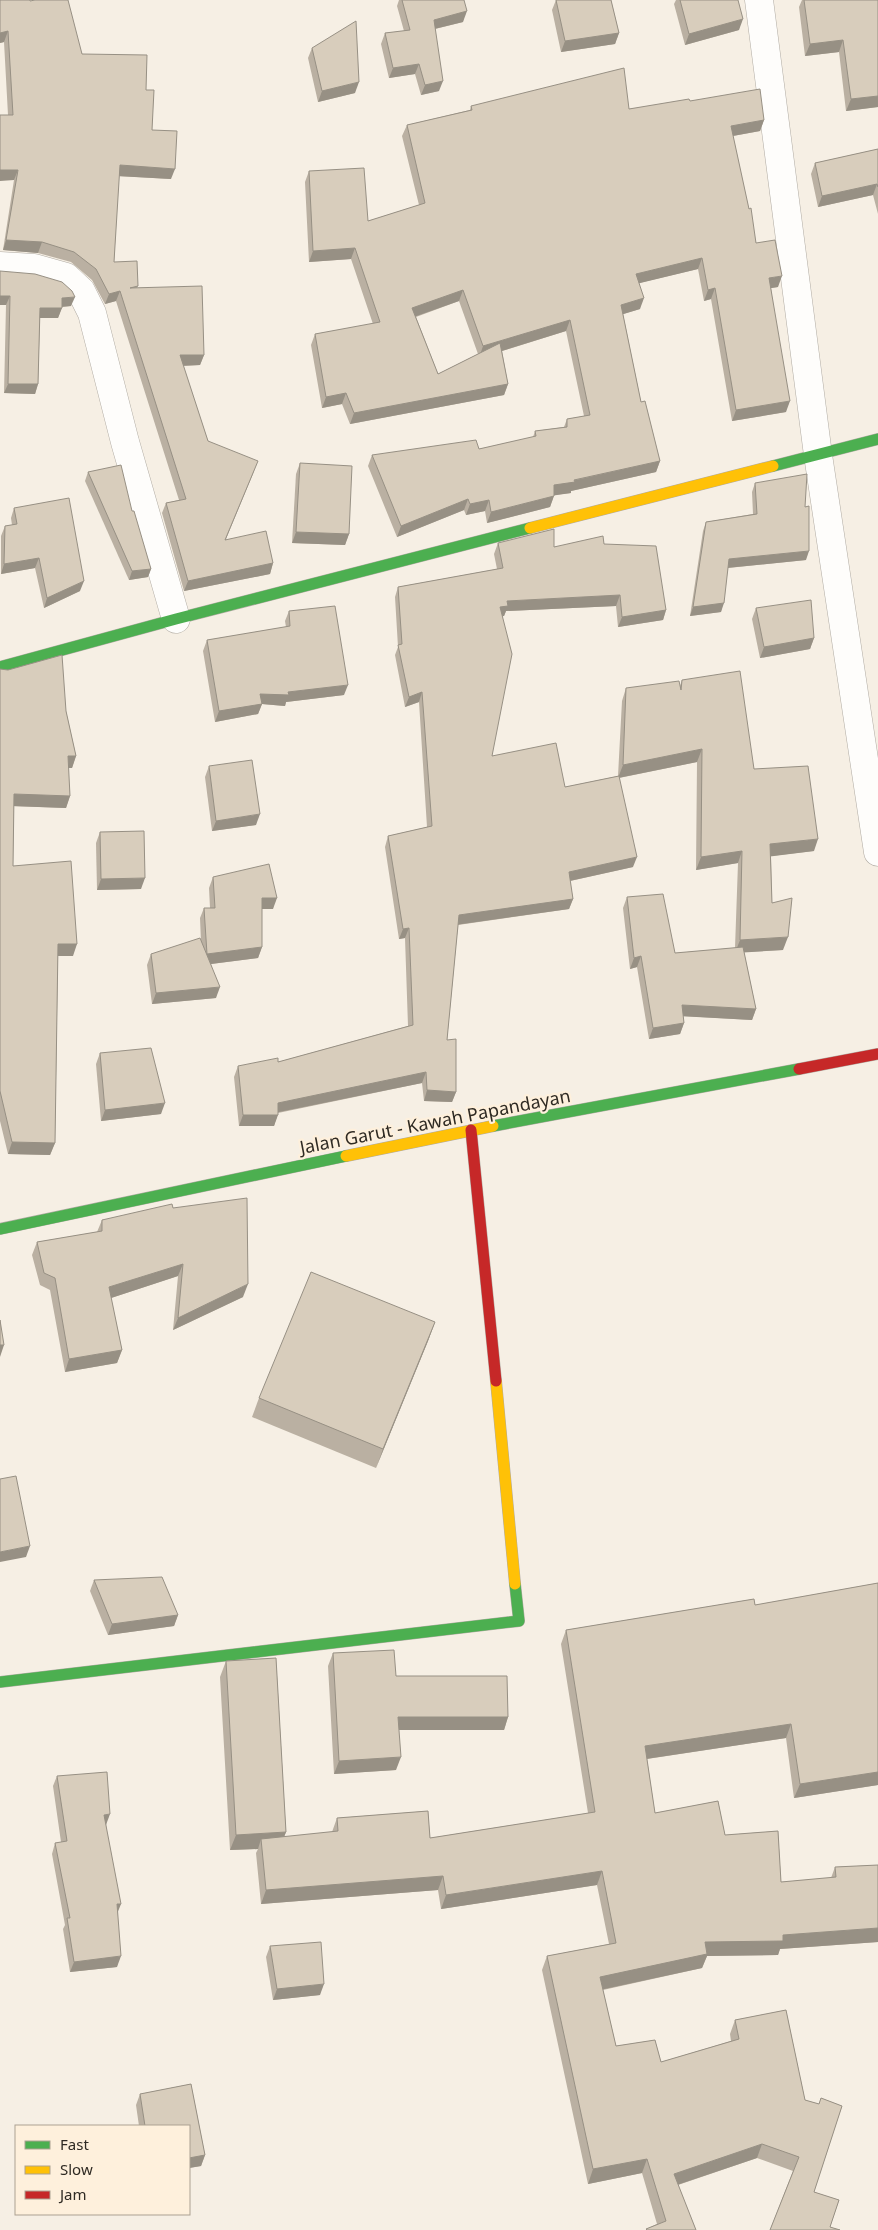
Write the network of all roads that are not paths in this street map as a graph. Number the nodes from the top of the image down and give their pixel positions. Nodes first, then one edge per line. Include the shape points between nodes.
1 (759, 0) edge
2 (0, 266) edge
3 (878, 440) edge
4 (818, 456) junction
5 (176, 619) junction
6 (0, 667) edge
7 (878, 852) edge
8 (878, 1054) edge
9 (471, 1130) junction
10 (0, 1229) edge
11 (0, 1682) edge

1 - 4 street
2 - 5 street via 34,268 66,278 81,291 92,313
3 - 4 street
4 - 5 street
4 - 7 street
5 - 6 street
8 - 9 street, Jalan Garut - Kawah Papandayan
9 - 10 street, Jalan Garut - Kawah Papandayan
9 - 11 street via 520,1621

